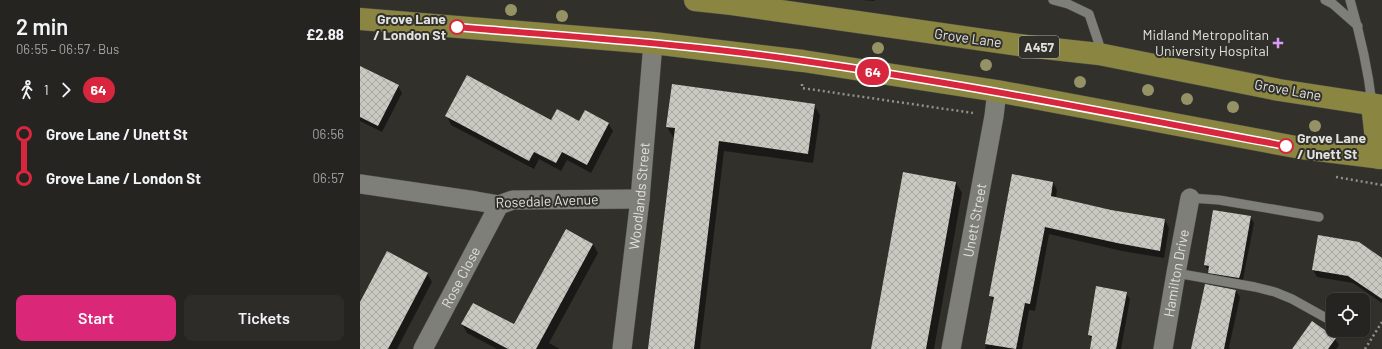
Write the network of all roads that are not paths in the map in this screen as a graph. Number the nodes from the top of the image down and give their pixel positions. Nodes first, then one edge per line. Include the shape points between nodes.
1 (695, 0) edge
2 (1053, 0) edge
3 (1324, 0) edge
4 (1350, 0) edge
5 (360, 18) edge
6 (1358, 26) junction
7 (653, 43) junction
8 (1099, 54) junction
9 (997, 91) junction
10 (1377, 105) edge
11 (1380, 158) edge
12 (360, 184) edge
13 (1190, 198) joint
14 (640, 199) junction
15 (499, 205) junction
16 (1318, 217) dead end
17 (1176, 273) junction
18 (1326, 318) edge
19 (423, 349) edge
20 (622, 349) edge
21 (951, 349) edge
22 (1163, 349) edge

1 - 8 main road, Grove Lane / A457
2 - 8 lane via 1089,14 1099,44
3 - 6 lane via 1333,4
4 - 6 lane
5 - 7 main road
6 - 10 lane
7 - 9 main road via 803,60
7 - 14 street, Woodlands Street
8 - 10 main road, Grove Lane / A457 via 1279,90
9 - 11 main road via 1301,148
9 - 21 street, Unett Street
10 - 11 main road
12 - 15 street, Rosedale Avenue
13 - 16 lane via 1219,200
13 - 17 street, Hamilton Drive
14 - 15 street, Rosedale Avenue via 513,200
14 - 20 street, Woodlands Street
15 - 19 street, Rose Close
17 - 18 lane via 1255,286 1292,299
17 - 22 street, Hamilton Drive

